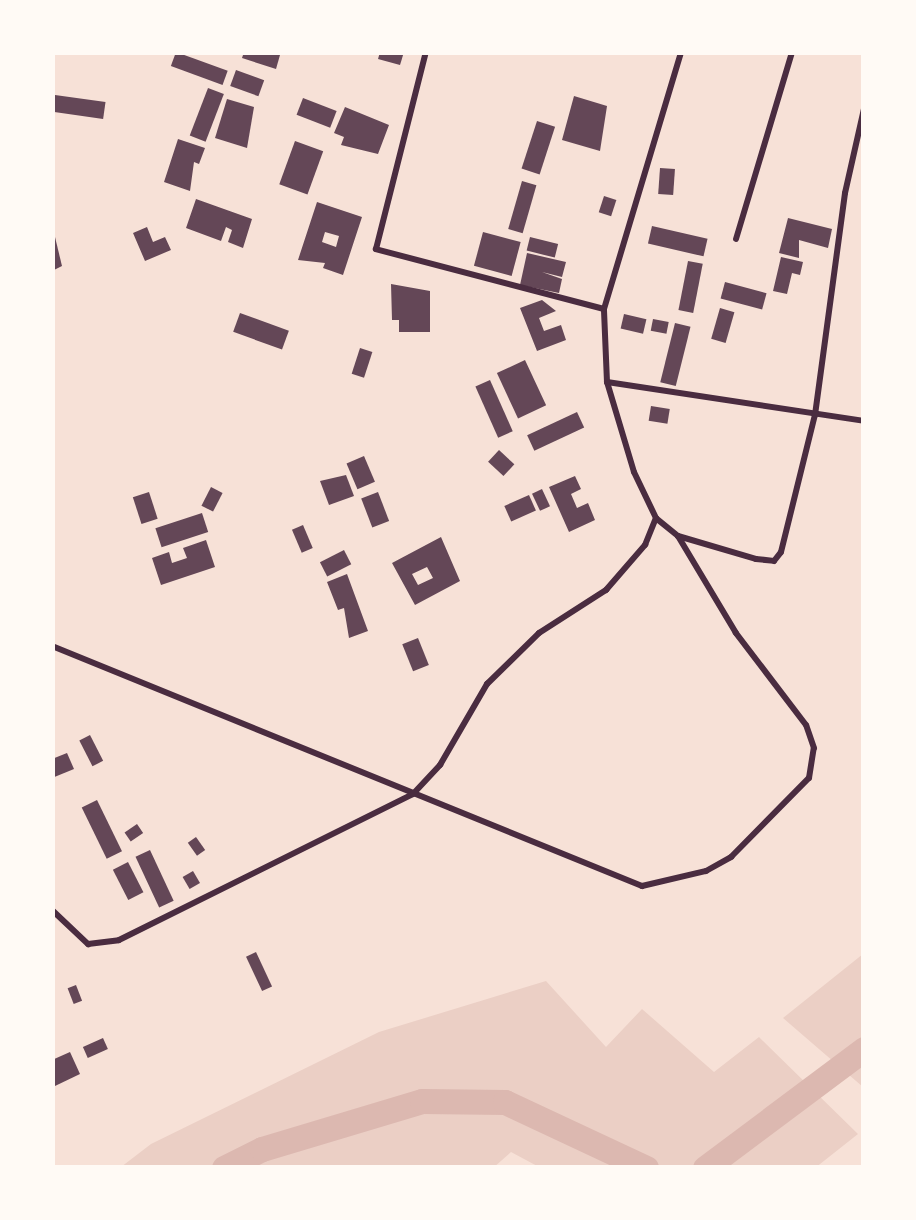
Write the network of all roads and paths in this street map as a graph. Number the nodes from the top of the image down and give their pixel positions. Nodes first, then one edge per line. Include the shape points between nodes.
1 (426, 52) edge
2 (682, 52) edge
3 (792, 52) edge
4 (864, 109) edge
5 (736, 239) dead end
6 (604, 309) junction
7 (607, 382) junction
8 (815, 416) junction
9 (864, 422) edge
10 (656, 518) junction
11 (678, 536) junction
12 (52, 646) edge
13 (413, 794) junction
14 (52, 910) edge

1 - 6 street via 376,249
2 - 6 street
3 - 5 street
4 - 8 street via 845,193
6 - 7 street
7 - 8 street
7 - 10 street via 634,472
8 - 9 street
8 - 11 street via 774,561
10 - 11 street
10 - 13 street via 629,569 539,634 487,684 440,765
11 - 13 street via 736,633 806,725 814,748 810,778 756,836 706,871 642,886
12 - 13 street
13 - 14 street via 119,940 88,944

